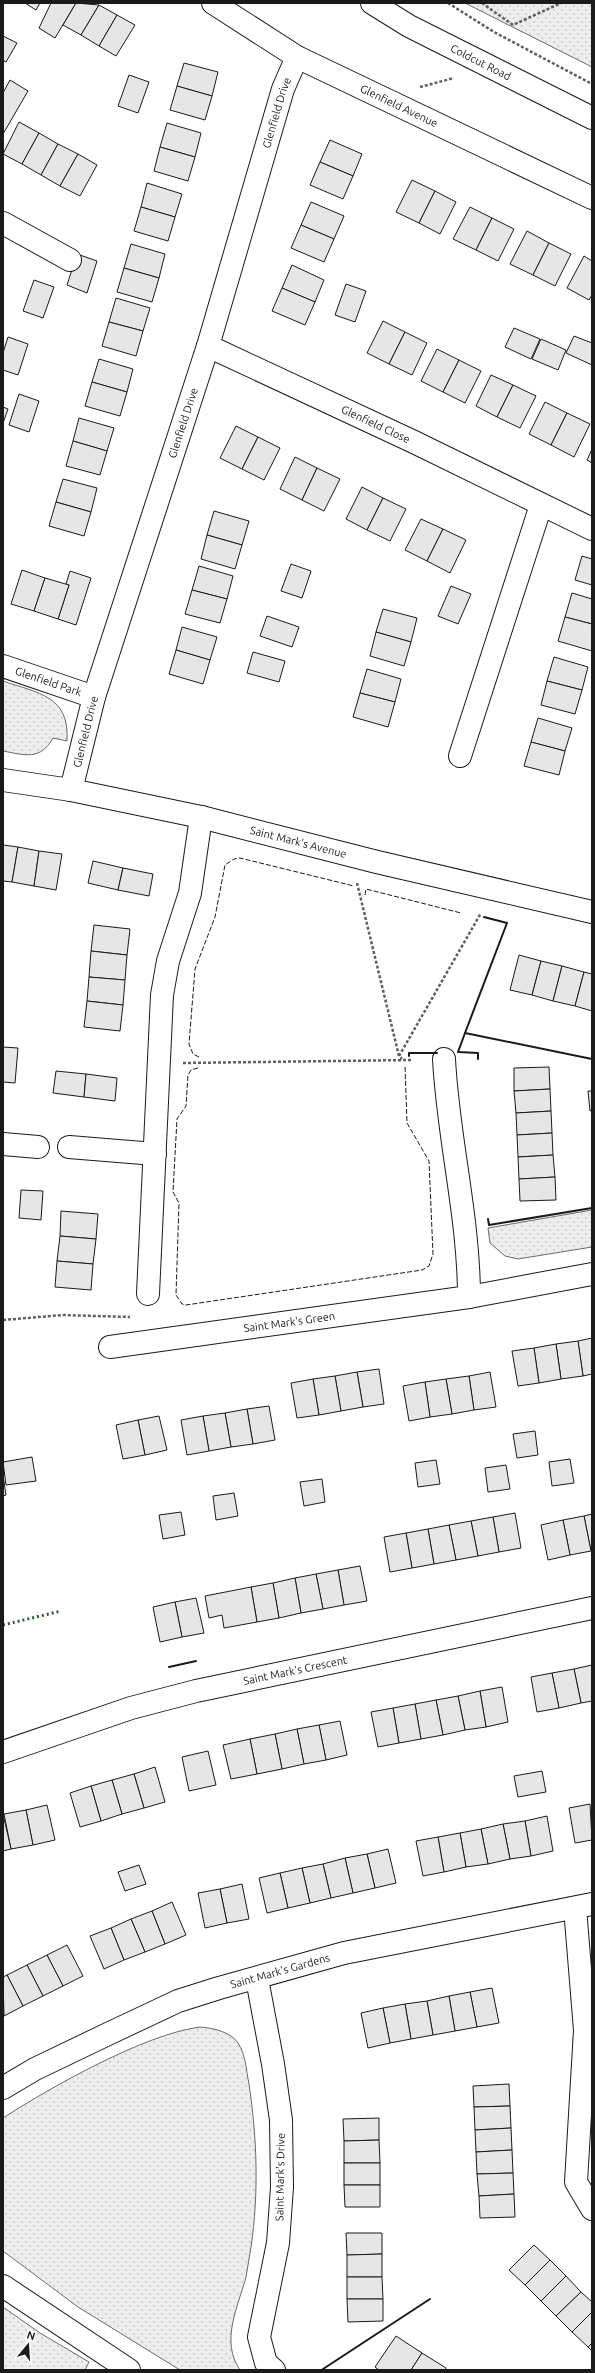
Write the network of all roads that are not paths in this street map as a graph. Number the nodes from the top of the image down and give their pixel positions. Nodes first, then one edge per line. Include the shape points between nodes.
1 (213, 3) edge
2 (372, 3) edge
3 (297, 56) junction
4 (592, 118) edge
5 (592, 198) edge
6 (3, 223) edge
7 (70, 260) dead end
8 (208, 346) junction
9 (541, 505) junction
10 (592, 529) edge
11 (3, 666) edge
12 (94, 697) junction
13 (460, 756) dead end
14 (3, 780) edge
15 (71, 790) junction
16 (201, 817) junction
17 (592, 912) edge
18 (444, 1059) dead end
19 (3, 1144) edge
20 (38, 1147) dead end
21 (68, 1147) dead end
22 (154, 1154) junction
23 (592, 1274) edge
24 (148, 1294) dead end
25 (469, 1297) junction
26 (110, 1347) dead end
27 (592, 1608) edge
28 (3, 1752) edge
29 (583, 1906) edge
30 (257, 1979) junction
31 (3, 2088) edge
32 (592, 2209) edge
33 (3, 2286) edge
34 (129, 2370) edge
35 (274, 2370) edge

1 - 3 street, Glenfield Avenue
2 - 4 street, Coldcut Road via 409,26
3 - 5 street, Glenfield Avenue
3 - 8 street, Glenfield Drive via 282,90
6 - 7 street
8 - 9 street, Glenfield Close via 414,442
8 - 12 street, Glenfield Drive
9 - 10 street, Glenfield Close
9 - 13 street
11 - 12 street, Glenfield Park
12 - 15 street, Glenfield Drive
14 - 15 street, Saint Mark's Avenue
15 - 16 street, Saint Mark's Avenue
16 - 17 street, Saint Mark's Avenue via 377,862
16 - 22 street via 189,898 164,978
18 - 25 street via 446,1101 469,1268
19 - 20 street
21 - 22 street
22 - 24 street
23 - 25 street, Saint Mark's Green
25 - 26 street, Saint Mark's Green
27 - 28 street, Saint Mark's Crescent via 196,1691 131,1708
29 - 30 street, Saint Mark's Gardens via 344,1953
29 - 32 street, Saint Mark's Gardens via 585,2030 576,2182
30 - 31 street, Saint Mark's Gardens via 178,2002 35,2069
30 - 35 street, Saint Mark's Drive via 274,2064 281,2120 282,2187 278,2243 259,2337 266,2363
33 - 34 street

